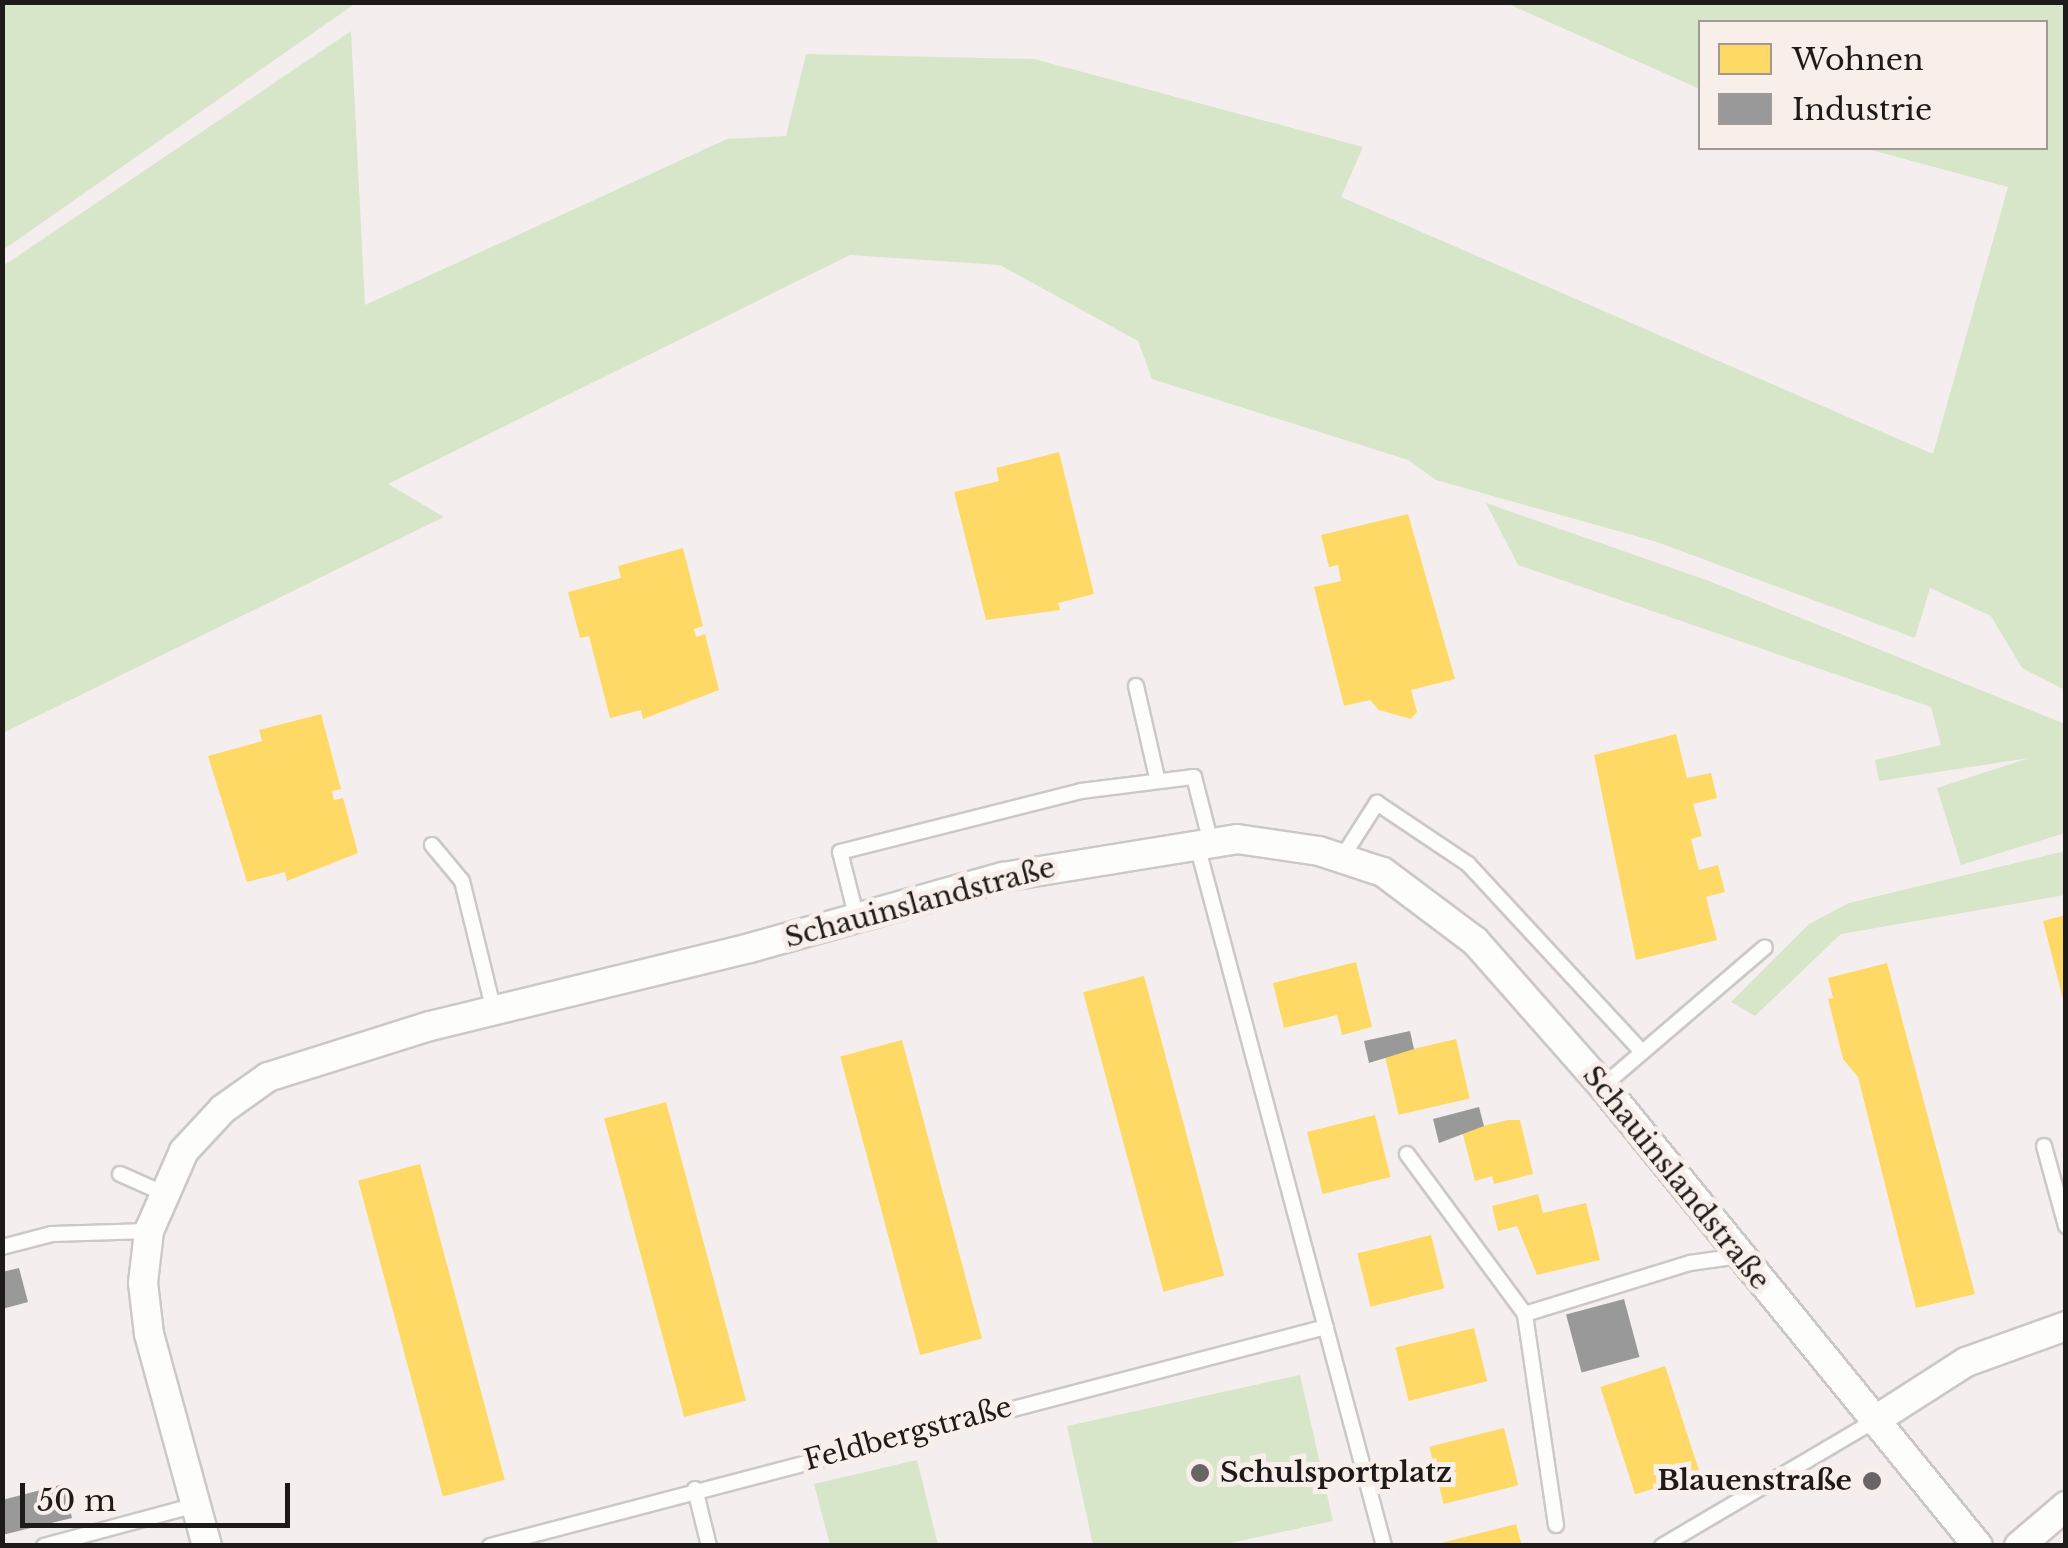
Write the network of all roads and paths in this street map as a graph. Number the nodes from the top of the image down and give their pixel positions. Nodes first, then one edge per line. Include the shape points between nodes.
1 (1136, 686) dead end
2 (1157, 778) junction
3 (432, 844) dead end
4 (1204, 844) junction
5 (1341, 859) junction
6 (856, 918) junction
7 (1765, 947) dead end
8 (494, 1011) junction
9 (1642, 1052) junction
10 (1603, 1086) junction
11 (2044, 1146) dead end
12 (1407, 1154) dead end
13 (120, 1174) dead end
14 (163, 1193) junction
15 (2066, 1226) edge
16 (149, 1232) junction
17 (2, 1247) edge
18 (1740, 1256) junction
19 (1525, 1314) junction
20 (2066, 1326) edge
21 (1326, 1327) junction
22 (1874, 1422) junction
23 (695, 1490) junction
24 (196, 1505) junction
25 (2066, 1506) edge
26 (1556, 1525) dead end
27 (44, 1546) edge
28 (207, 1546) edge
29 (490, 1546) edge
30 (709, 1546) edge
31 (1384, 1546) edge
32 (1662, 1546) edge
33 (1978, 1546) edge
34 (2018, 1546) edge

1 - 2 lane
2 - 4 lane via 1194,777
2 - 6 lane via 953,820 840,852
3 - 8 lane via 462,880
4 - 5 street, Schauinslandstraße via 1237,840
4 - 6 street, Schauinslandstraße via 1002,876
4 - 21 lane
5 - 9 lane via 1362,817 1378,803 1468,864
5 - 10 street, Schauinslandstraße via 1384,872 1475,941
6 - 8 street, Schauinslandstraße
7 - 9 lane
8 - 14 street, Schauinslandstraße via 268,1078 223,1109 184,1150
9 - 10 lane
10 - 18 street, Schauinslandstraße
11 - 15 lane
12 - 19 lane
13 - 14 lane
14 - 16 street
16 - 17 lane via 52,1234
16 - 24 street via 149,1334
18 - 19 lane via 1690,1263
18 - 22 street, Schauinslandstraße
19 - 26 lane
20 - 22 street via 1966,1362
21 - 23 lane, Feldbergstraße
21 - 31 lane
22 - 32 lane
22 - 33 street, Schauinslandstraße
23 - 29 lane, Feldbergstraße
23 - 30 lane
24 - 27 lane
24 - 28 street
25 - 34 street

